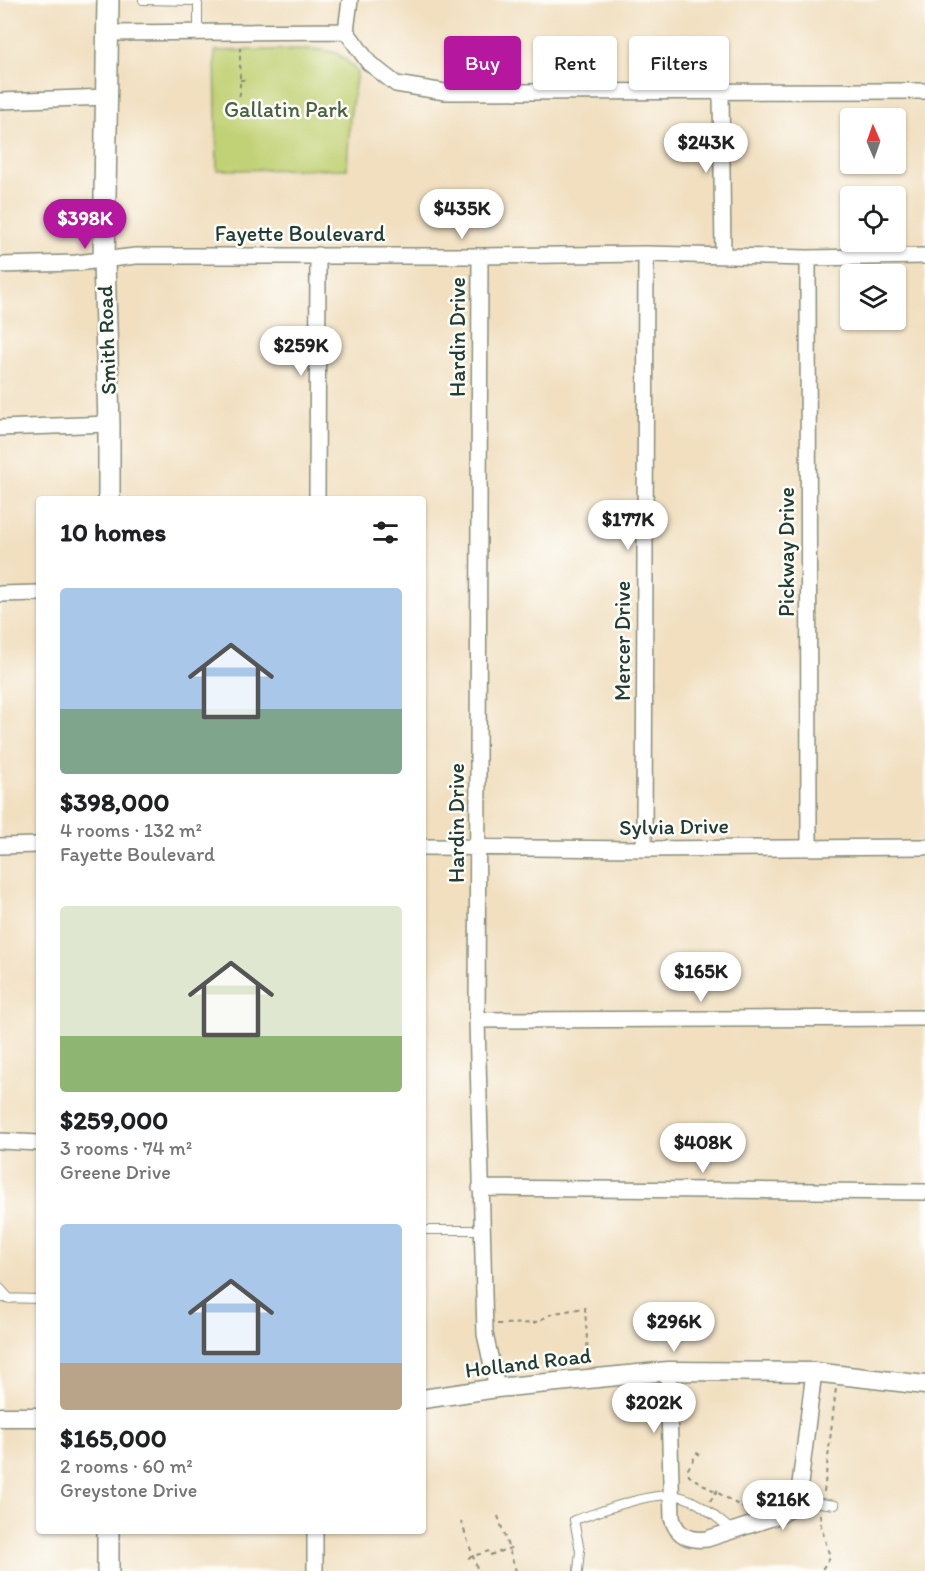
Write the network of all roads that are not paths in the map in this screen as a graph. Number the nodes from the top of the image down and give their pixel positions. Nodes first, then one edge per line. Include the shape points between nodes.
1 (108, 0) edge
2 (143, 0) edge
3 (350, 0) edge
4 (346, 31) junction
5 (198, 32) junction
6 (108, 33) junction
7 (925, 91) edge
8 (721, 93) junction
9 (107, 97) junction
10 (0, 101) edge
11 (646, 254) junction
12 (723, 254) junction
13 (318, 255) junction
14 (480, 256) junction
15 (925, 256) edge
16 (808, 258) junction
17 (104, 261) junction
18 (0, 265) edge
19 (109, 424) junction
20 (0, 428) edge
21 (109, 496) edge
22 (317, 496) edge
23 (36, 593) edge
24 (0, 594) edge
25 (36, 845) edge
26 (0, 846) edge
27 (426, 847) edge
28 (809, 847) junction
29 (925, 847) edge
30 (478, 849) junction
31 (644, 849) junction
32 (925, 1018) edge
33 (477, 1020) junction
34 (0, 1141) edge
35 (36, 1143) edge
36 (480, 1188) junction
37 (925, 1192) edge
38 (426, 1230) edge
39 (482, 1230) junction
40 (0, 1288) edge
41 (0, 1298) edge
42 (10, 1299) junction
43 (36, 1299) edge
44 (668, 1371) junction
45 (814, 1372) junction
46 (925, 1385) edge
47 (497, 1388) junction
48 (426, 1399) edge
49 (0, 1417) edge
50 (36, 1417) edge
51 (672, 1496) junction
52 (798, 1500) junction
53 (836, 1505) dead end
54 (732, 1530) junction
55 (108, 1534) edge
56 (315, 1534) edge
57 (108, 1571) edge
58 (315, 1571) edge
59 (578, 1571) edge

1 - 6 main road, Smith Road
2 - 5 lane via 195,1
3 - 4 street
4 - 5 street
4 - 8 street via 369,63 396,84 445,92
5 - 6 street
6 - 9 main road, Smith Road
7 - 8 street
8 - 12 street
9 - 10 street
9 - 17 main road, Smith Road
11 - 12 street, Fayette Boulevard
11 - 14 street, Fayette Boulevard
11 - 31 street, Mercer Drive
12 - 16 street, Fayette Boulevard
13 - 14 street, Fayette Boulevard
13 - 17 street, Fayette Boulevard via 136,256
13 - 22 street
14 - 30 street, Hardin Drive
15 - 16 street, Fayette Boulevard
16 - 28 street, Pickway Drive
17 - 18 street, Fayette Boulevard
17 - 19 main road, Smith Road
19 - 20 street
19 - 21 main road, Smith Road
23 - 24 street
25 - 26 street
27 - 30 street, Sylvia Drive
28 - 29 street, Sylvia Drive
28 - 31 street, Sylvia Drive
30 - 31 street, Sylvia Drive
30 - 33 street, Hardin Drive
32 - 33 street
33 - 36 street, Hardin Drive
34 - 35 street
36 - 37 street
36 - 39 street, Hardin Drive
38 - 39 lane
39 - 47 street, Hardin Drive via 485,1325
40 - 42 lane
41 - 42 lane
42 - 43 lane
44 - 45 street, Holland Road
44 - 47 street, Holland Road
44 - 51 street
45 - 46 street, Holland Road
45 - 52 street
47 - 48 street, Holland Road
49 - 50 street
51 - 54 lane via 704,1509
51 - 54 street via 673,1522 686,1537 707,1539
51 - 59 lane via 657,1495 574,1520 580,1551
52 - 53 lane
52 - 54 street via 781,1515
55 - 57 main road
56 - 58 street

